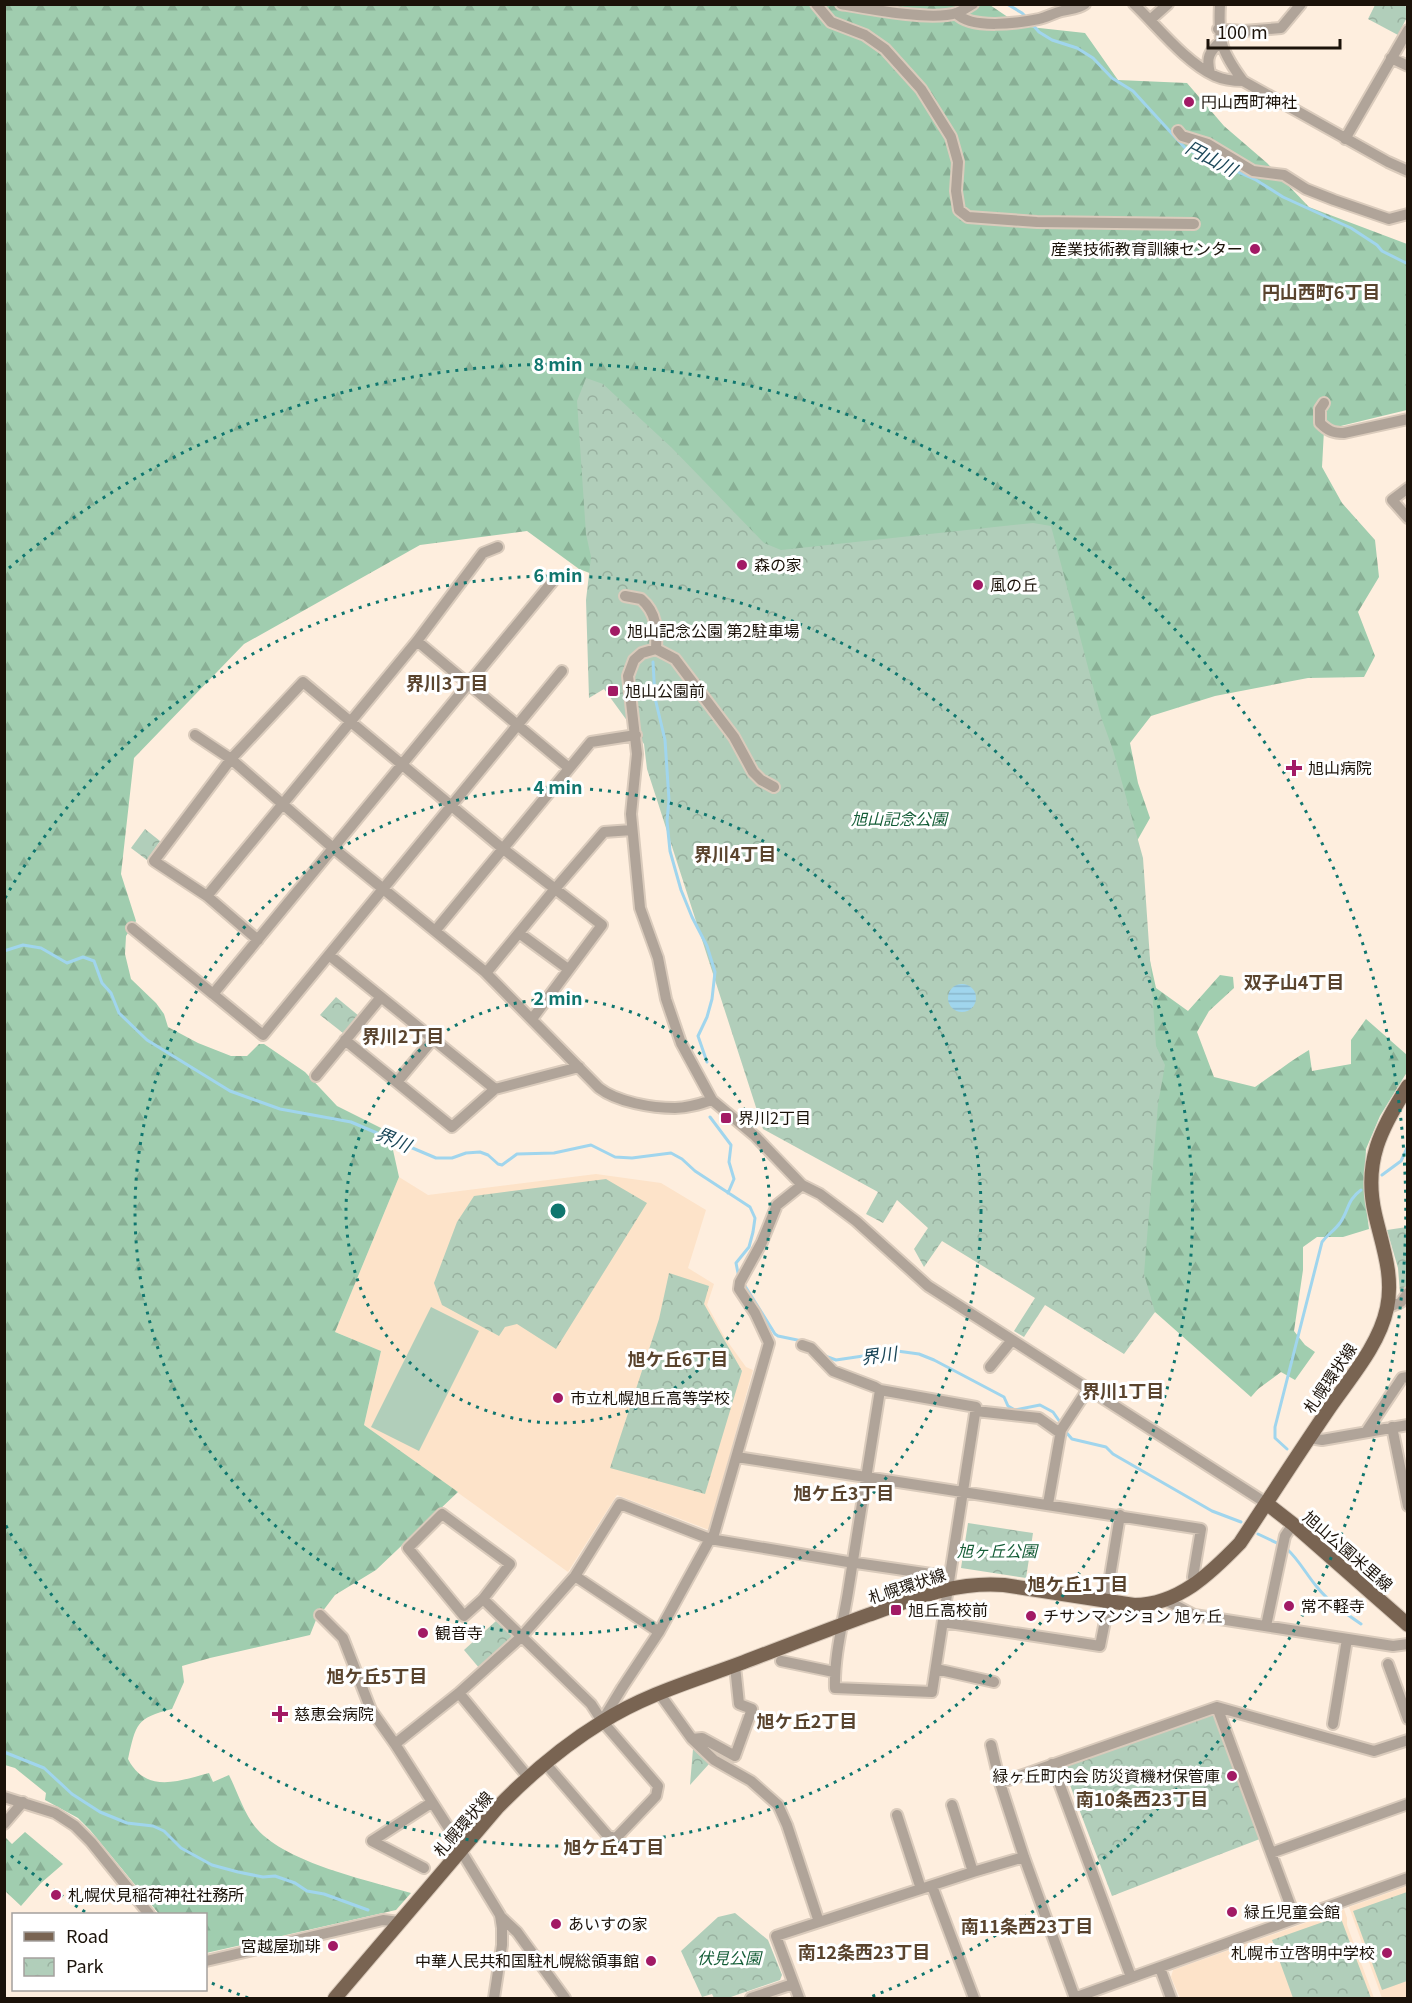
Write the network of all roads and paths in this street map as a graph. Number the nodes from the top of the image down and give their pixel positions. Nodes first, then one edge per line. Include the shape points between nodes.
1 (816, 4) edge
2 (841, 4) edge
3 (974, 4) edge
4 (1085, 4) edge
5 (1134, 4) edge
6 (1167, 4) edge
7 (1220, 4) edge
8 (1301, 4) edge
9 (956, 13) junction
10 (1150, 20) junction
11 (1218, 29) junction
12 (1407, 30) edge
13 (1220, 42) junction
14 (1391, 58) junction
15 (1229, 62) junction
16 (1407, 66) edge
17 (1210, 73) junction
18 (1243, 81) junction
19 (1178, 131) dead end
20 (1345, 139) junction
21 (1406, 167) edge
22 (1407, 214) edge
23 (1194, 224) dead end
24 (1324, 403) dead end
25 (1407, 419) edge
26 (1407, 488) edge
27 (1407, 518) edge
28 (498, 547) dead end
29 (553, 581) dead end
30 (625, 597) dead end
31 (417, 641) junction
32 (656, 649) junction
33 (562, 672) dead end
34 (467, 684) junction
35 (351, 721) junction
36 (518, 726) junction
37 (195, 735) dead end
38 (636, 735) junction
39 (231, 759) junction
40 (402, 765) junction
41 (569, 768) junction
42 (774, 787) dead end
43 (284, 803) junction
44 (452, 807) junction
45 (632, 830) junction
46 (333, 848) junction
47 (502, 848) junction
48 (384, 888) junction
49 (554, 890) junction
50 (207, 896) junction
51 (132, 928) dead end
52 (435, 931) junction
53 (519, 933) junction
54 (258, 940) junction
55 (330, 955) junction
56 (568, 969) junction
57 (486, 973) junction
58 (213, 994) junction
59 (381, 997) junction
60 (532, 1019) junction
61 (433, 1039) junction
62 (345, 1040) junction
63 (579, 1068) junction
64 (316, 1076) dead end
65 (397, 1082) junction
66 (1407, 1086) edge
67 (495, 1089) junction
68 (712, 1100) junction
69 (802, 1185) junction
70 (1407, 1293) edge
71 (1404, 1304) edge
72 (1387, 1308) junction
73 (1012, 1340) junction
74 (802, 1345) dead end
75 (990, 1367) dead end
76 (1407, 1377) edge
77 (1088, 1389) junction
78 (880, 1390) junction
79 (976, 1411) junction
80 (1407, 1425) edge
81 (1392, 1427) junction
82 (1366, 1432) junction
83 (1060, 1433) junction
84 (1310, 1438) junction
85 (737, 1457) junction
86 (866, 1477) junction
87 (963, 1491) junction
88 (1266, 1503) junction
89 (1048, 1504) junction
90 (1407, 1506) edge
91 (1120, 1515) junction
92 (1293, 1524) junction
93 (710, 1539) junction
94 (852, 1562) junction
95 (575, 1575) junction
96 (1196, 1584) junction
97 (948, 1588) junction
98 (483, 1599) junction
99 (1165, 1600) junction
100 (1107, 1601) junction
101 (320, 1615) dead end
102 (1404, 1617) edge
103 (943, 1622) junction
104 (843, 1624) junction
105 (1266, 1626) junction
106 (659, 1632) junction
107 (521, 1637) junction
108 (1347, 1639) junction
109 (1407, 1644) edge
110 (781, 1661) dead end
111 (1388, 1664) dead end
112 (735, 1666) junction
113 (936, 1669) junction
114 (834, 1672) junction
115 (994, 1682) dead end
116 (459, 1693) junction
117 (659, 1693) junction
118 (1217, 1707) junction
119 (1407, 1719) edge
120 (602, 1721) junction
121 (1334, 1724) dead end
122 (692, 1739) junction
123 (1407, 1740) edge
124 (395, 1744) junction
125 (991, 1745) dead end
126 (545, 1763) junction
127 (1052, 1764) junction
128 (528, 1778) junction
129 (1000, 1783) junction
130 (4, 1797) edge
131 (23, 1802) junction
132 (431, 1803) junction
133 (1407, 1804) edge
134 (951, 1805) dead end
135 (897, 1815) dead end
136 (4, 1824) edge
137 (461, 1851) junction
138 (1271, 1853) junction
139 (1024, 1857) junction
140 (424, 1868) dead end
141 (973, 1872) junction
142 (1407, 1878) edge
143 (932, 1886) junction
144 (921, 1889) junction
145 (148, 1913) edge
146 (500, 1916) junction
147 (1295, 1918) junction
148 (400, 1922) junction
149 (819, 1922) junction
150 (207, 1961) edge
151 (1160, 1968) junction
152 (1131, 1977) junction
153 (793, 1984) junction
154 (336, 1998) edge
155 (494, 1998) edge
156 (565, 1998) edge
157 (751, 1998) edge
158 (799, 1998) edge
159 (974, 1998) edge
160 (1075, 1998) edge
161 (1171, 1998) edge

1 - 23 street via 831,22 865,35 885,49 921,89 951,137 958,162 959,210 968,217
2 - 9 street via 894,12
3 - 9 street
4 - 9 street via 1035,19 998,24 961,19
5 - 10 street
6 - 10 street
7 - 11 street
8 - 11 street via 1281,27
10 - 17 street
11 - 13 street
12 - 14 street
13 - 15 street
13 - 17 street via 1207,63
14 - 16 street
14 - 20 street
15 - 17 street
15 - 18 street
17 - 18 street
18 - 20 street
19 - 22 street via 1253,171 1284,175 1334,201 1389,219
20 - 21 street
24 - 25 street via 1320,423 1334,433
26 - 27 street via 1392,500
28 - 31 street via 483,553
29 - 34 street
30 - 32 street via 641,599 653,614
31 - 34 street
31 - 35 street
32 - 38 street via 634,660 628,676
32 - 42 street via 675,659 734,737 753,772
33 - 36 street
34 - 36 street
34 - 40 street
35 - 39 street via 303,682
35 - 40 street
35 - 43 street
36 - 41 street
36 - 44 street
37 - 39 street
38 - 41 street via 591,742
38 - 45 street
39 - 43 street
39 - 50 street via 154,861
40 - 44 street
40 - 46 street
41 - 47 street
43 - 46 street
43 - 50 street
44 - 47 street
44 - 48 street
45 - 49 street via 604,832
45 - 68 street via 640,908 658,958 666,999 681,1043
46 - 48 street
46 - 54 street
47 - 49 street
47 - 52 street
48 - 52 street
48 - 55 street
49 - 53 street
49 - 56 street via 602,925
50 - 54 street
51 - 58 street
52 - 57 street
53 - 56 street
53 - 57 street
54 - 58 street
55 - 58 street via 263,1035
55 - 59 street
56 - 60 street
57 - 60 street
59 - 61 street
59 - 62 street
60 - 63 street
61 - 65 street
61 - 67 street
62 - 64 street
62 - 65 street
63 - 67 street
63 - 68 street via 609,1096 622,1101 675,1108
65 - 67 street via 452,1127
66 - 72 main road, 札幌環状線 via 1380,1133 1371,1176 1374,1212 1389,1275
68 - 69 street via 755,1136
69 - 73 street via 856,1221 928,1286
69 - 85 street via 777,1205 740,1282 739,1289 769,1342
70 - 71 street
71 - 72 street
72 - 84 main road, 札幌環状線 via 1370,1347
73 - 75 street
73 - 77 street
74 - 78 street via 812,1348 833,1371
76 - 82 street via 1402,1378
77 - 83 street
77 - 88 street
78 - 79 street via 976,1407
78 - 86 street
79 - 83 street via 1040,1418
79 - 87 street
80 - 81 street
81 - 82 street
81 - 90 street
82 - 84 street via 1322,1440
83 - 89 street
84 - 88 main road, 札幌環状線
85 - 86 street
85 - 93 street
86 - 87 street
86 - 94 street
87 - 89 street
87 - 97 street
88 - 92 main road, 旭山公園米里線
88 - 96 main road, 札幌環状線 via 1240,1543
89 - 91 street
91 - 96 street via 1201,1529 1193,1577
91 - 100 street
92 - 102 main road, 旭山公園米里線
92 - 105 street via 1286,1536
93 - 94 street
93 - 95 street via 620,1504
93 - 106 street
94 - 97 street via 938,1575
94 - 104 street
95 - 106 street
95 - 107 street
96 - 99 main road, 札幌環状線
97 - 100 main road, 札幌環状線 via 988,1584
97 - 103 street
97 - 104 main road, 札幌環状線
98 - 98 street via 464,1616 408,1548 442,1514 510,1564
98 - 107 street
99 - 100 main road, 札幌環状線 via 1148,1605
99 - 105 street via 1194,1614
100 - 103 street via 1100,1646
101 - 124 street via 343,1638 371,1710
103 - 113 street
104 - 112 main road, 札幌環状線
104 - 114 street
105 - 108 street
106 - 120 street
107 - 116 street
107 - 120 street via 591,1704
108 - 109 street via 1392,1646
108 - 121 street
110 - 114 street
111 - 119 street
112 - 117 main road, 札幌環状線
112 - 122 street via 739,1704 752,1708 735,1756 702,1738
113 - 114 street via 932,1692 835,1688
113 - 115 street
116 - 124 street
116 - 128 street
117 - 120 main road, 札幌環状線
117 - 122 street
118 - 123 street via 1374,1751
118 - 127 street
118 - 138 street
120 - 126 main road, 札幌環状線
120 - 126 street via 658,1786 656,1796 616,1838 608,1836
122 - 149 street via 714,1760 751,1781 778,1805
124 - 132 street
125 - 129 street
126 - 128 main road, 札幌環状線
127 - 129 street
127 - 152 street
128 - 137 main road, 札幌環状線 via 496,1808
129 - 139 street
130 - 131 street
131 - 136 street
131 - 145 street via 55,1813 83,1833
132 - 137 street
132 - 140 street via 372,1841
133 - 138 street
134 - 141 street
135 - 144 street
137 - 146 street
137 - 148 main road, 札幌環状線
138 - 147 street
139 - 141 street
139 - 160 street
141 - 143 street
142 - 147 street
143 - 144 street
143 - 159 street
144 - 149 street
146 - 155 street via 502,1945
146 - 156 street via 517,1932
147 - 151 street
148 - 150 street via 383,1920
148 - 154 main road, 札幌環状線
149 - 153 street via 776,1936
151 - 152 street
151 - 161 street
152 - 160 street
153 - 157 street
153 - 158 street

